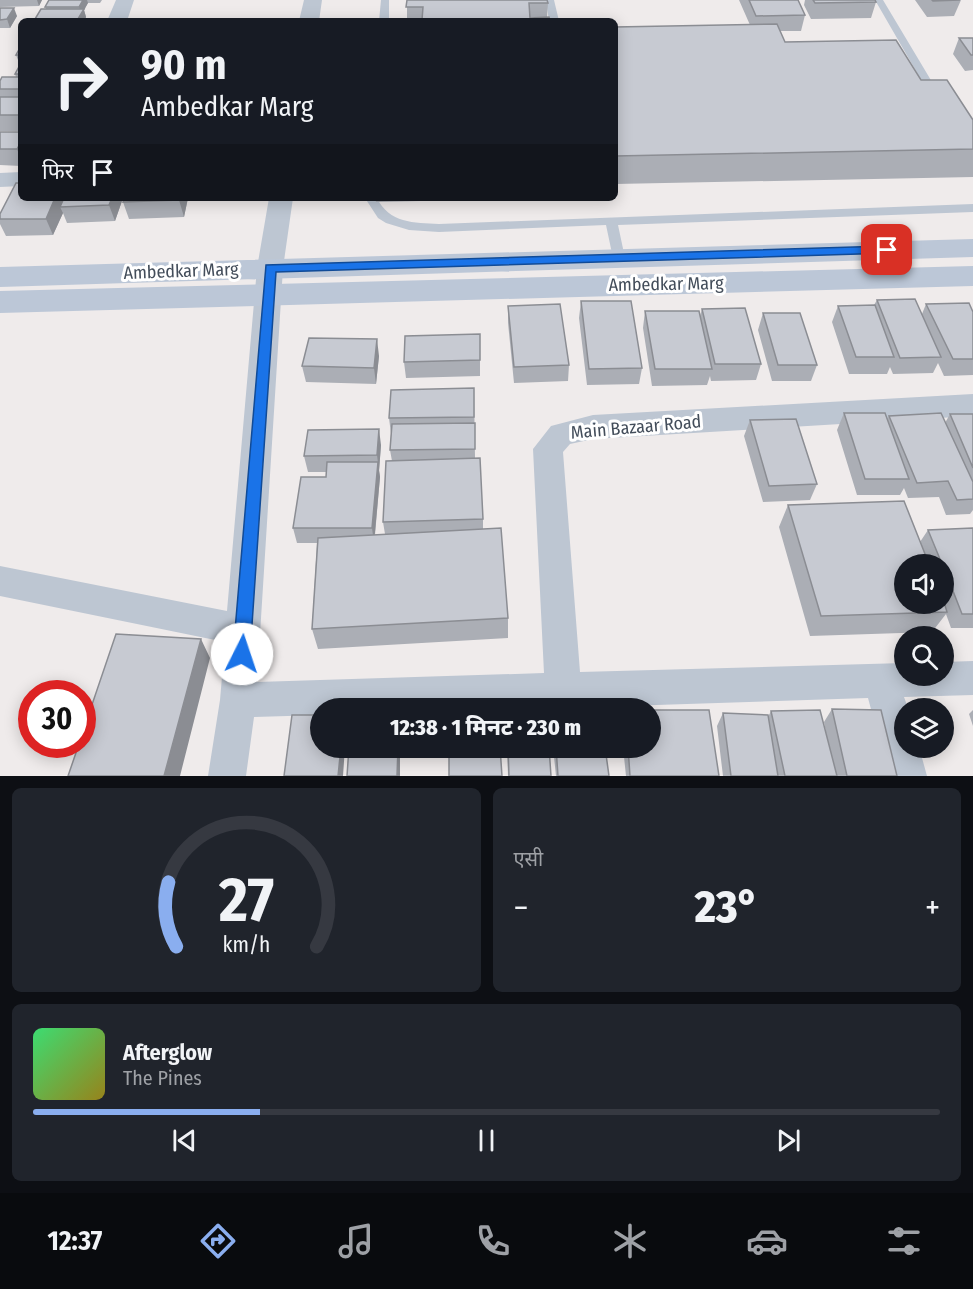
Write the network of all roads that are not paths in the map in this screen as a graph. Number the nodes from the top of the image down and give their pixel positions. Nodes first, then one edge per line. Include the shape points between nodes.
1 (125, 0) edge
2 (313, 0) edge
3 (385, 0) edge
4 (550, 0) edge
5 (879, 0) edge
6 (118, 18) edge
7 (310, 18) edge
8 (384, 18) edge
9 (553, 18) edge
10 (942, 108) edge
11 (18, 179) edge
12 (0, 180) edge
13 (281, 201) edge
14 (372, 201) edge
15 (973, 208) edge
16 (611, 221) junction
17 (973, 248) edge
18 (619, 258) junction
19 (973, 276) edge
20 (0, 277) edge
21 (269, 281) junction
22 (0, 302) edge
23 (973, 405) edge
24 (0, 581) edge
25 (243, 630) junction
26 (973, 678) edge
27 (882, 682) junction
28 (563, 691) junction
29 (238, 700) junction
30 (227, 776) edge
31 (908, 776) edge

1 - 6 street
2 - 7 street
3 - 8 lane
4 - 9 lane
5 - 10 lane
11 - 12 street
13 - 21 street
14 - 16 lane via 377,212 390,221 409,226
15 - 16 lane
16 - 18 lane
17 - 18 street, Ambedkar Marg
18 - 21 street, Ambedkar Marg
19 - 21 street, Ambedkar Marg
20 - 21 street, Ambedkar Marg
21 - 22 street, Ambedkar Marg
21 - 25 street
23 - 28 street, Main Bazaar Road via 593,428 561,434 548,448
24 - 25 street
25 - 29 street
26 - 27 street
27 - 28 street
27 - 31 street
28 - 29 street
29 - 30 street

